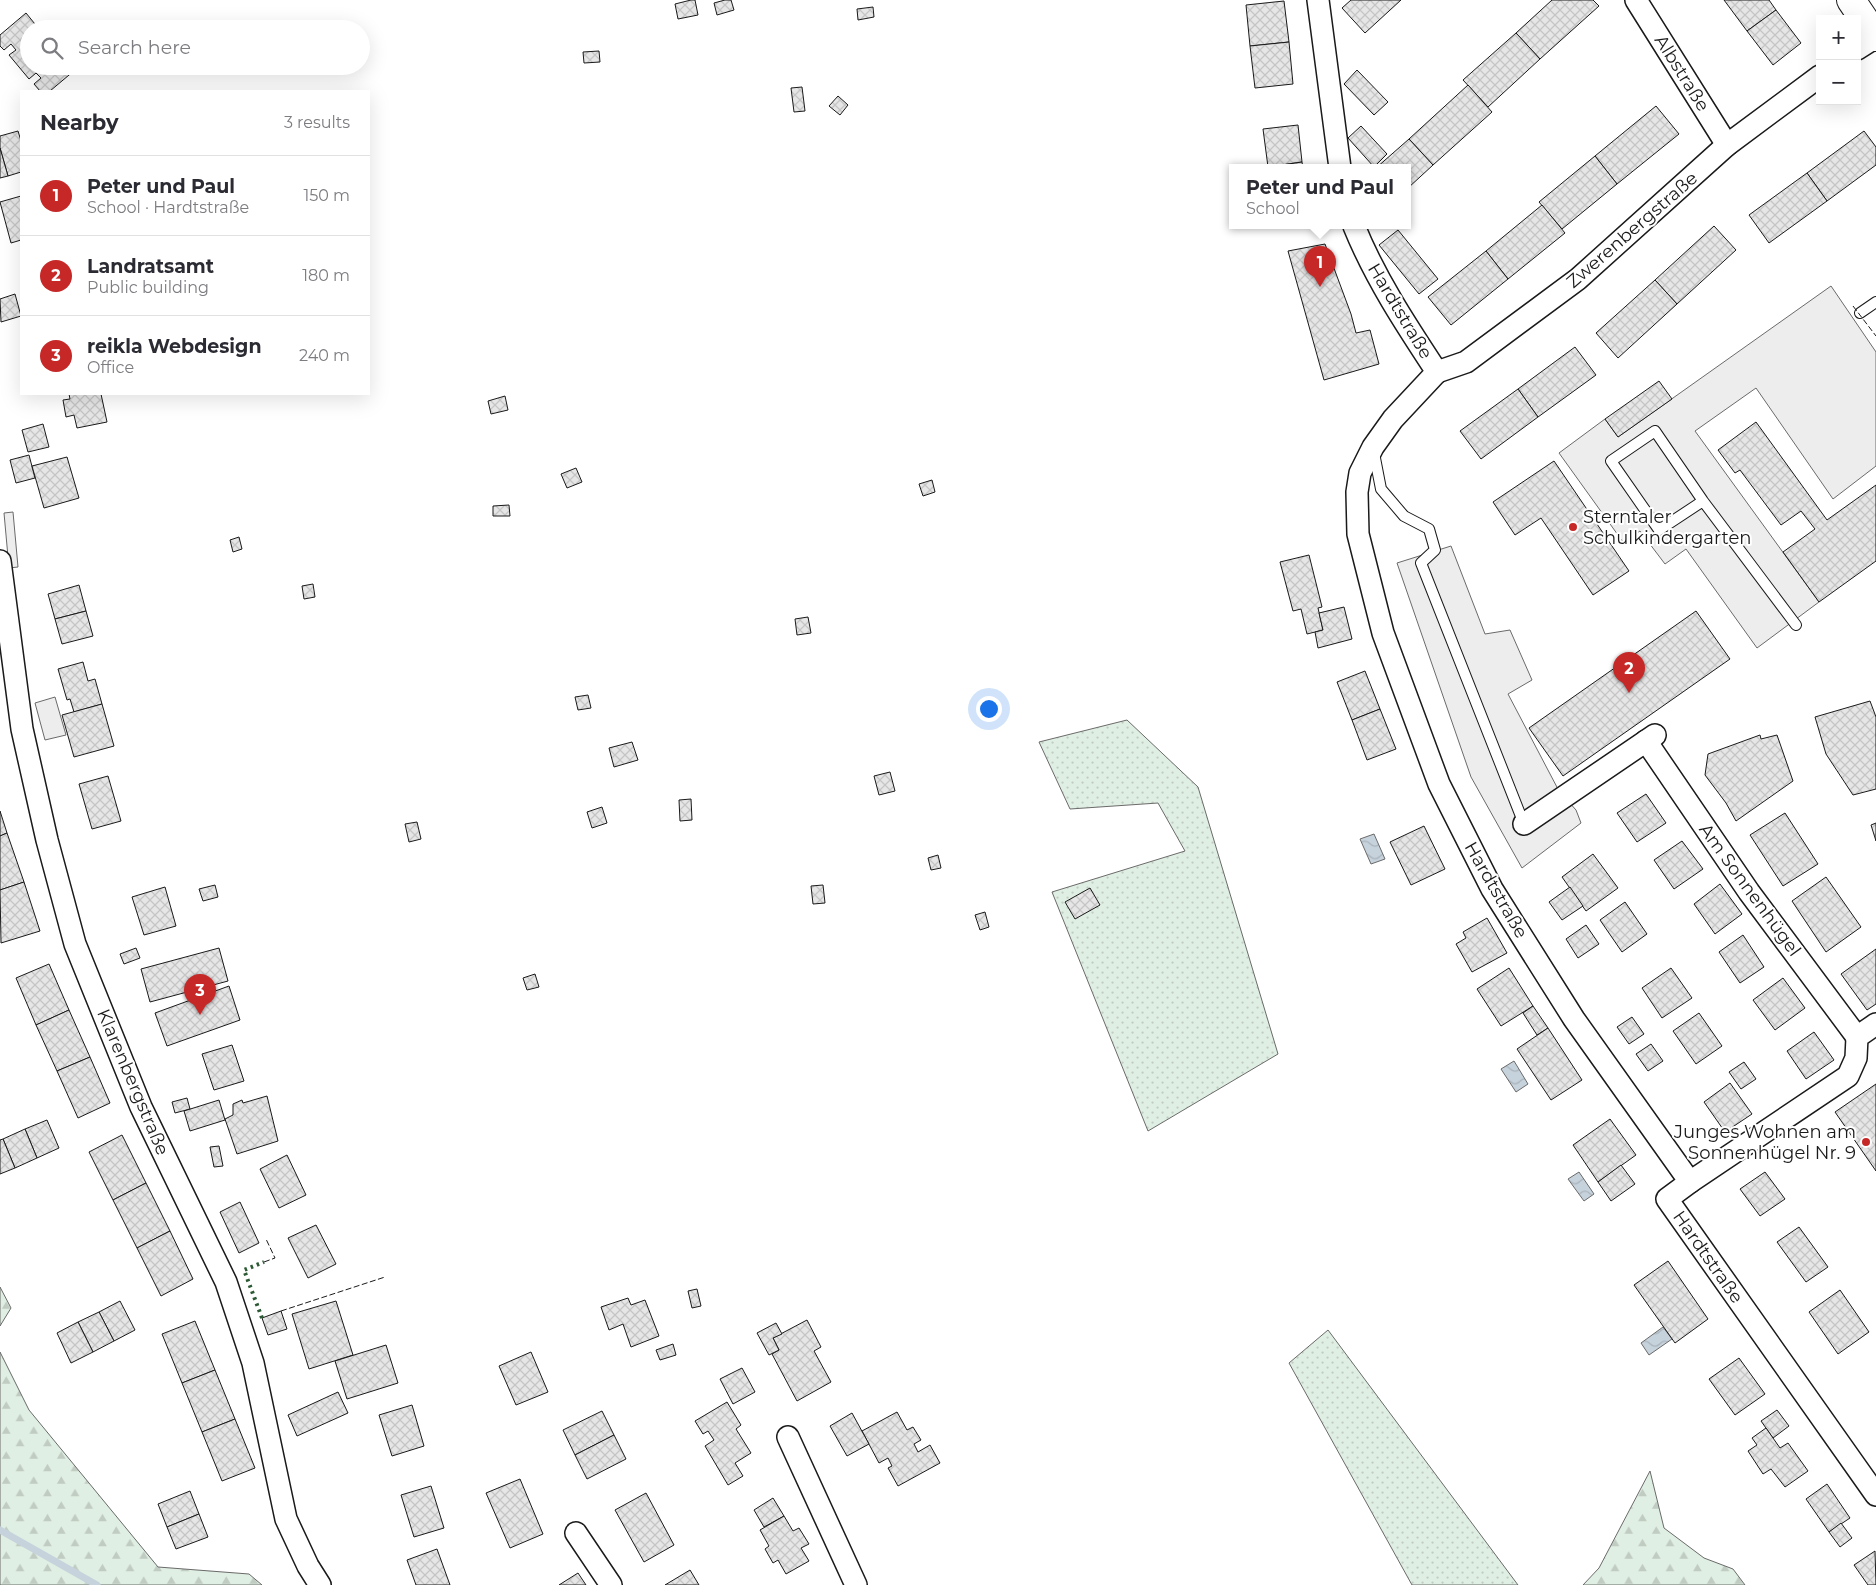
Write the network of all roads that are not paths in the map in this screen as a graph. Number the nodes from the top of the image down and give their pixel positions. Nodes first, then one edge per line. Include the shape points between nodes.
1 (1318, 0) edge
2 (1636, 0) edge
3 (1852, 0) edge
4 (1876, 37) edge
5 (1861, 46) edge
6 (1816, 79) edge
7 (1727, 145) junction
8 (1339, 164) edge
9 (1355, 229) edge
10 (1876, 302) edge
11 (1860, 313) dead end
12 (1437, 372) junction
13 (1373, 447) junction
14 (1703, 501) junction
15 (0, 561) edge
16 (1796, 626) dead end
17 (1524, 824) joint
18 (1876, 1024) edge
19 (1857, 1037) junction
20 (1690, 1182) junction
21 (788, 1436) dead end
22 (1876, 1495) edge
23 (576, 1533) dead end
24 (320, 1585) edge
25 (611, 1585) edge
26 (856, 1585) edge

1 - 8 street
2 - 7 street, Albstraße
3 - 4 street
4 - 5 street
6 - 7 street, Zwerenbergstraße
7 - 12 street, Zwerenbergstraße via 1578,279 1466,362
9 - 12 street, Hardtstraße via 1397,310
10 - 11 lane
12 - 13 street, Hardtstraße via 1392,419
13 - 17 lane via 1381,488 1404,516 1429,529 1435,550 1421,563
13 - 20 street, Hardtstraße via 1360,473 1358,534 1383,633 1440,784 1492,889 1574,1019
14 - 14 lane via 1655,431 1611,461 1659,530
14 - 16 lane
15 - 24 street, Klarenbergstraße via 22,729 75,944 141,1107 226,1282 253,1364 286,1519
17 - 19 street, Am Sonnenhügel via 1650,738 1749,892
18 - 19 street
19 - 20 street via 1856,1058 1848,1076
20 - 22 street, Hardtstraße via 1667,1199
21 - 26 street
23 - 25 street

